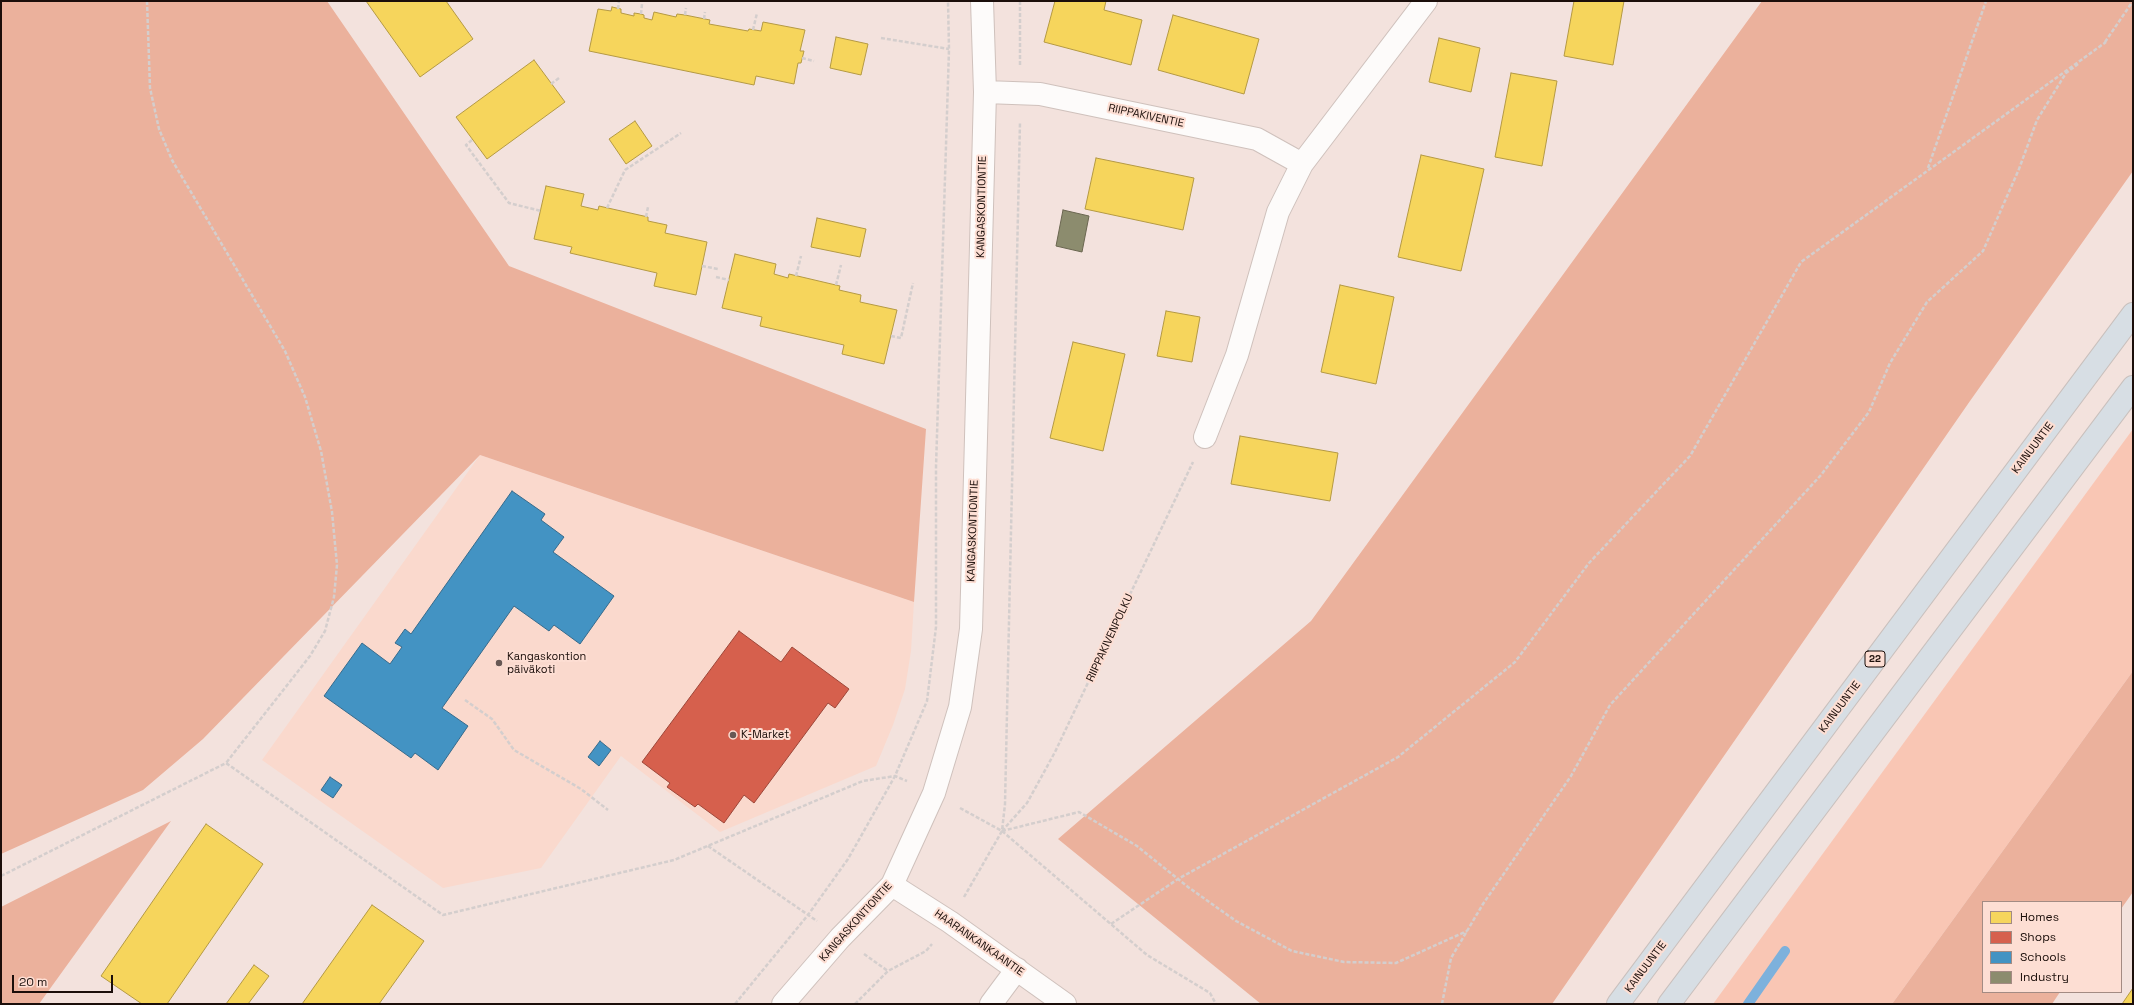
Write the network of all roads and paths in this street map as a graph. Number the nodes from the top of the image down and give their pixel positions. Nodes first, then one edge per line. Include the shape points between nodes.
1 (147, 1) edge
2 (619, 1) edge
3 (948, 1) edge
4 (982, 1) edge
5 (1020, 1) edge
6 (1426, 1) edge
7 (1986, 1) edge
8 (2133, 1) edge
9 (642, 4) dead end
10 (686, 8) dead end
11 (618, 9) dead end
12 (706, 12) dead end
13 (757, 13) dead end
14 (641, 14) dead end
15 (684, 15) dead end
16 (704, 19) dead end
17 (753, 30) dead end
18 (881, 38) dead end
19 (2106, 42) junction
20 (949, 49) junction
21 (802, 58) dead end
22 (814, 61) dead end
23 (559, 78) dead end
24 (551, 84) dead end
25 (985, 92) junction
26 (1020, 93) junction
27 (681, 132) dead end
28 (472, 140) dead end
29 (1302, 164) junction
30 (1927, 170) junction
31 (607, 208) dead end
32 (648, 208) dead end
33 (541, 211) dead end
34 (646, 217) dead end
35 (801, 256) dead end
36 (841, 265) dead end
37 (702, 266) dead end
38 (718, 269) dead end
39 (796, 276) dead end
40 (716, 277) dead end
41 (729, 280) dead end
42 (913, 283) dead end
43 (836, 285) dead end
44 (2133, 314) edge
45 (891, 336) dead end
46 (2133, 387) edge
47 (1205, 437) joint
48 (465, 700) dead end
49 (226, 763) junction
50 (895, 776) junction
51 (934, 793) junction
52 (608, 810) dead end
53 (1002, 831) junction
54 (708, 846) junction
55 (1, 876) edge
56 (1178, 879) junction
57 (892, 885) junction
58 (808, 915) junction
59 (1111, 924) junction
60 (1467, 931) junction
61 (840, 938) junction
62 (1017, 969) junction
63 (888, 971) dead end
64 (735, 1004) edge
65 (783, 1004) edge
66 (991, 1004) edge
67 (1066, 1004) edge
68 (1216, 1004) edge
69 (1442, 1004) edge
70 (1618, 1004) edge
71 (1669, 1004) edge

1 - 49 path via 150,88 159,129 172,160 285,351 305,397 321,451 332,512 337,565 334,597 325,631 310,656
2 - 11 path
3 - 20 path
4 - 25 street, KANGASKONTIONTIE
5 - 26 path
6 - 29 street
7 - 30 path
8 - 19 path
9 - 14 path
10 - 15 path
12 - 16 path
13 - 17 path
18 - 20 path
19 - 30 path
19 - 60 path via 2066,73 2037,120 2019,169 1983,251 1927,302 1890,363 1869,412 1821,475 1610,705 1571,776 1482,904
20 - 50 path via 936,467 936,627 927,701
21 - 22 path
23 - 24 path
25 - 26 street, RIIPPAKIVENTIE
25 - 51 street, KANGASKONTIONTIE via 971,629 960,707
26 - 29 street, RIIPPAKIVENTIE via 1040,94 1257,139
26 - 53 path via 1005,804
27 - 31 path via 625,170
28 - 33 path via 466,145 508,203
29 - 47 street via 1278,212 1237,355
30 - 56 path via 1801,262 1690,456 1589,563 1515,662 1398,757
32 - 34 path
35 - 39 path
36 - 43 path
37 - 38 path
40 - 41 path
42 - 45 path via 901,338
44 - 70 highway, KAINUUNTIE / 22
46 - 71 highway
47 - 53 path, RIIPPAKIVENPOLKU via 1055,752 1027,803
48 - 52 path via 492,719 514,750 581,789
49 - 54 path via 443,915 674,860
49 - 55 path
50 - 51 path
50 - 54 path via 863,781
50 - 58 path via 848,859
51 - 53 path
51 - 57 street, KANGASKONTIONTIE
53 - 56 path via 1079,812 1137,846
53 - 59 path
54 - 58 path
56 - 59 path
56 - 60 path via 1236,921 1292,951 1344,962 1396,963
57 - 61 street, KANGASKONTIONTIE
57 - 62 street, HAARANKANKAANTIE
58 - 61 path
58 - 64 path
59 - 68 path via 1147,955 1210,993
60 - 69 path via 1451,958
61 - 63 path
61 - 65 street, KANGASKONTIONTIE
62 - 66 street
62 - 67 street, HAARANKANKAANTIE

